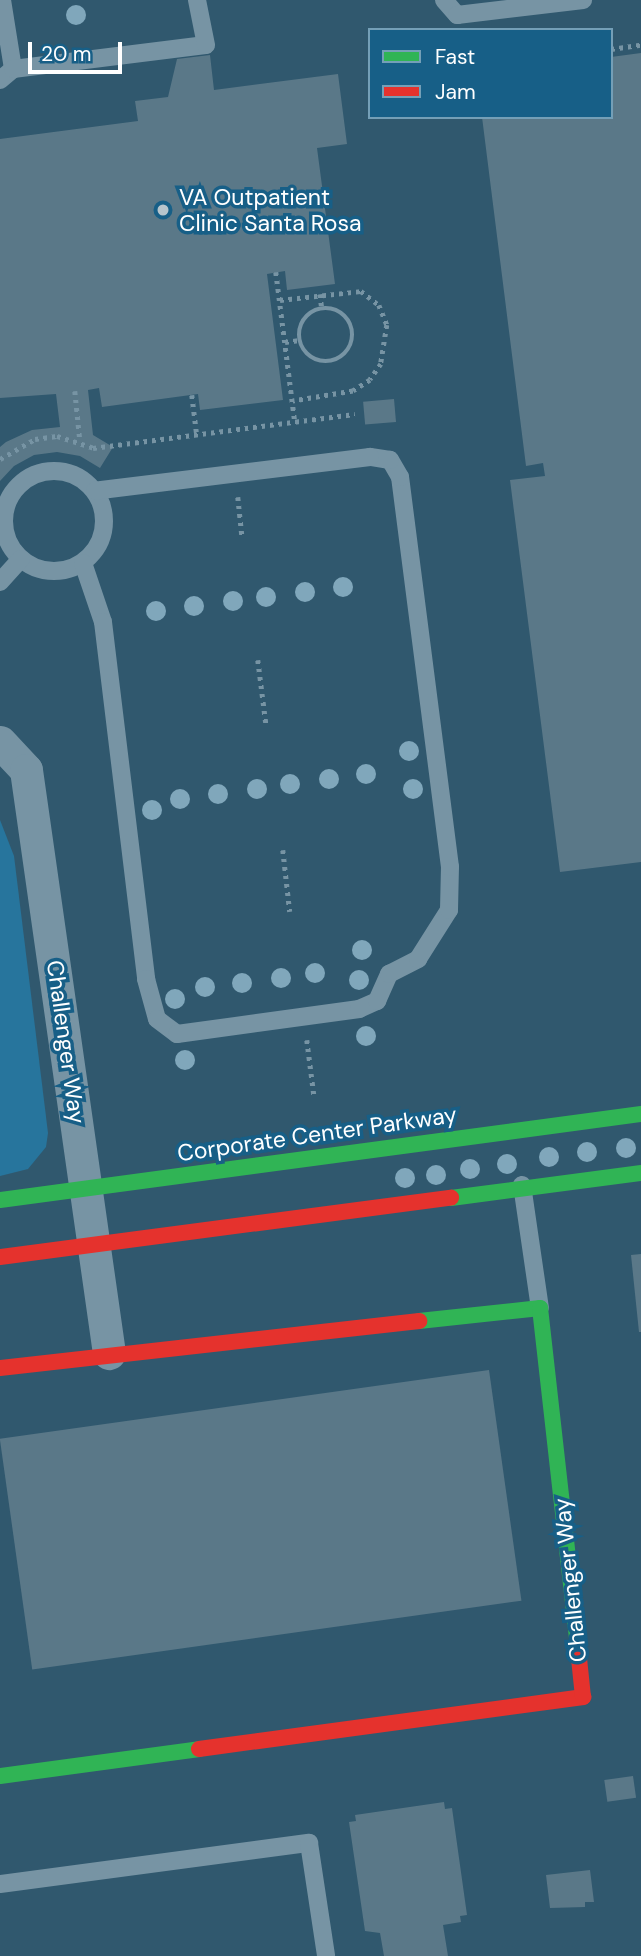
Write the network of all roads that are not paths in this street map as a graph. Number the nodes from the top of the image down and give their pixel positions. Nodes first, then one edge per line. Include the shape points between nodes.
1 (2, 0) edge
2 (197, 0) edge
3 (444, 0) edge
4 (583, 0) edge
5 (6, 75) edge
6 (95, 491) junction
7 (2, 512) edge
8 (21, 559) junction
9 (83, 562) junction
10 (0, 582) edge
11 (0, 742) edge
12 (641, 1114) edge
13 (641, 1173) edge
14 (522, 1185) junction
15 (87, 1186) junction
16 (0, 1199) edge
17 (96, 1244) junction
18 (0, 1257) edge
19 (540, 1308) junction
20 (109, 1353) junction
21 (0, 1368) edge
22 (0, 1776) edge
23 (0, 1884) edge
24 (326, 1956) edge

1 - 5 lane
2 - 5 lane via 206,45
3 - 4 lane via 457,15
6 - 7 lane via 69,472 35,474 16,489
6 - 9 lane via 105,522 94,551
6 - 9 lane via 370,457 390,460 400,477 450,867 449,909 418,959 389,974 377,1001 359,1009 177,1034 157,1019 146,979 103,622
7 - 8 lane via 10,546
8 - 9 lane via 52,571
8 - 10 lane
11 - 15 street, Challenger Way via 26,770
12 - 15 street, Corporate Center Parkway
13 - 14 street
14 - 17 street
14 - 19 lane
15 - 16 street, Corporate Center Parkway
15 - 17 street, Challenger Way
17 - 18 street
17 - 20 street, Challenger Way
19 - 20 street
19 - 22 street, Challenger Way via 583,1696
20 - 21 street
23 - 24 lane via 309,1843

